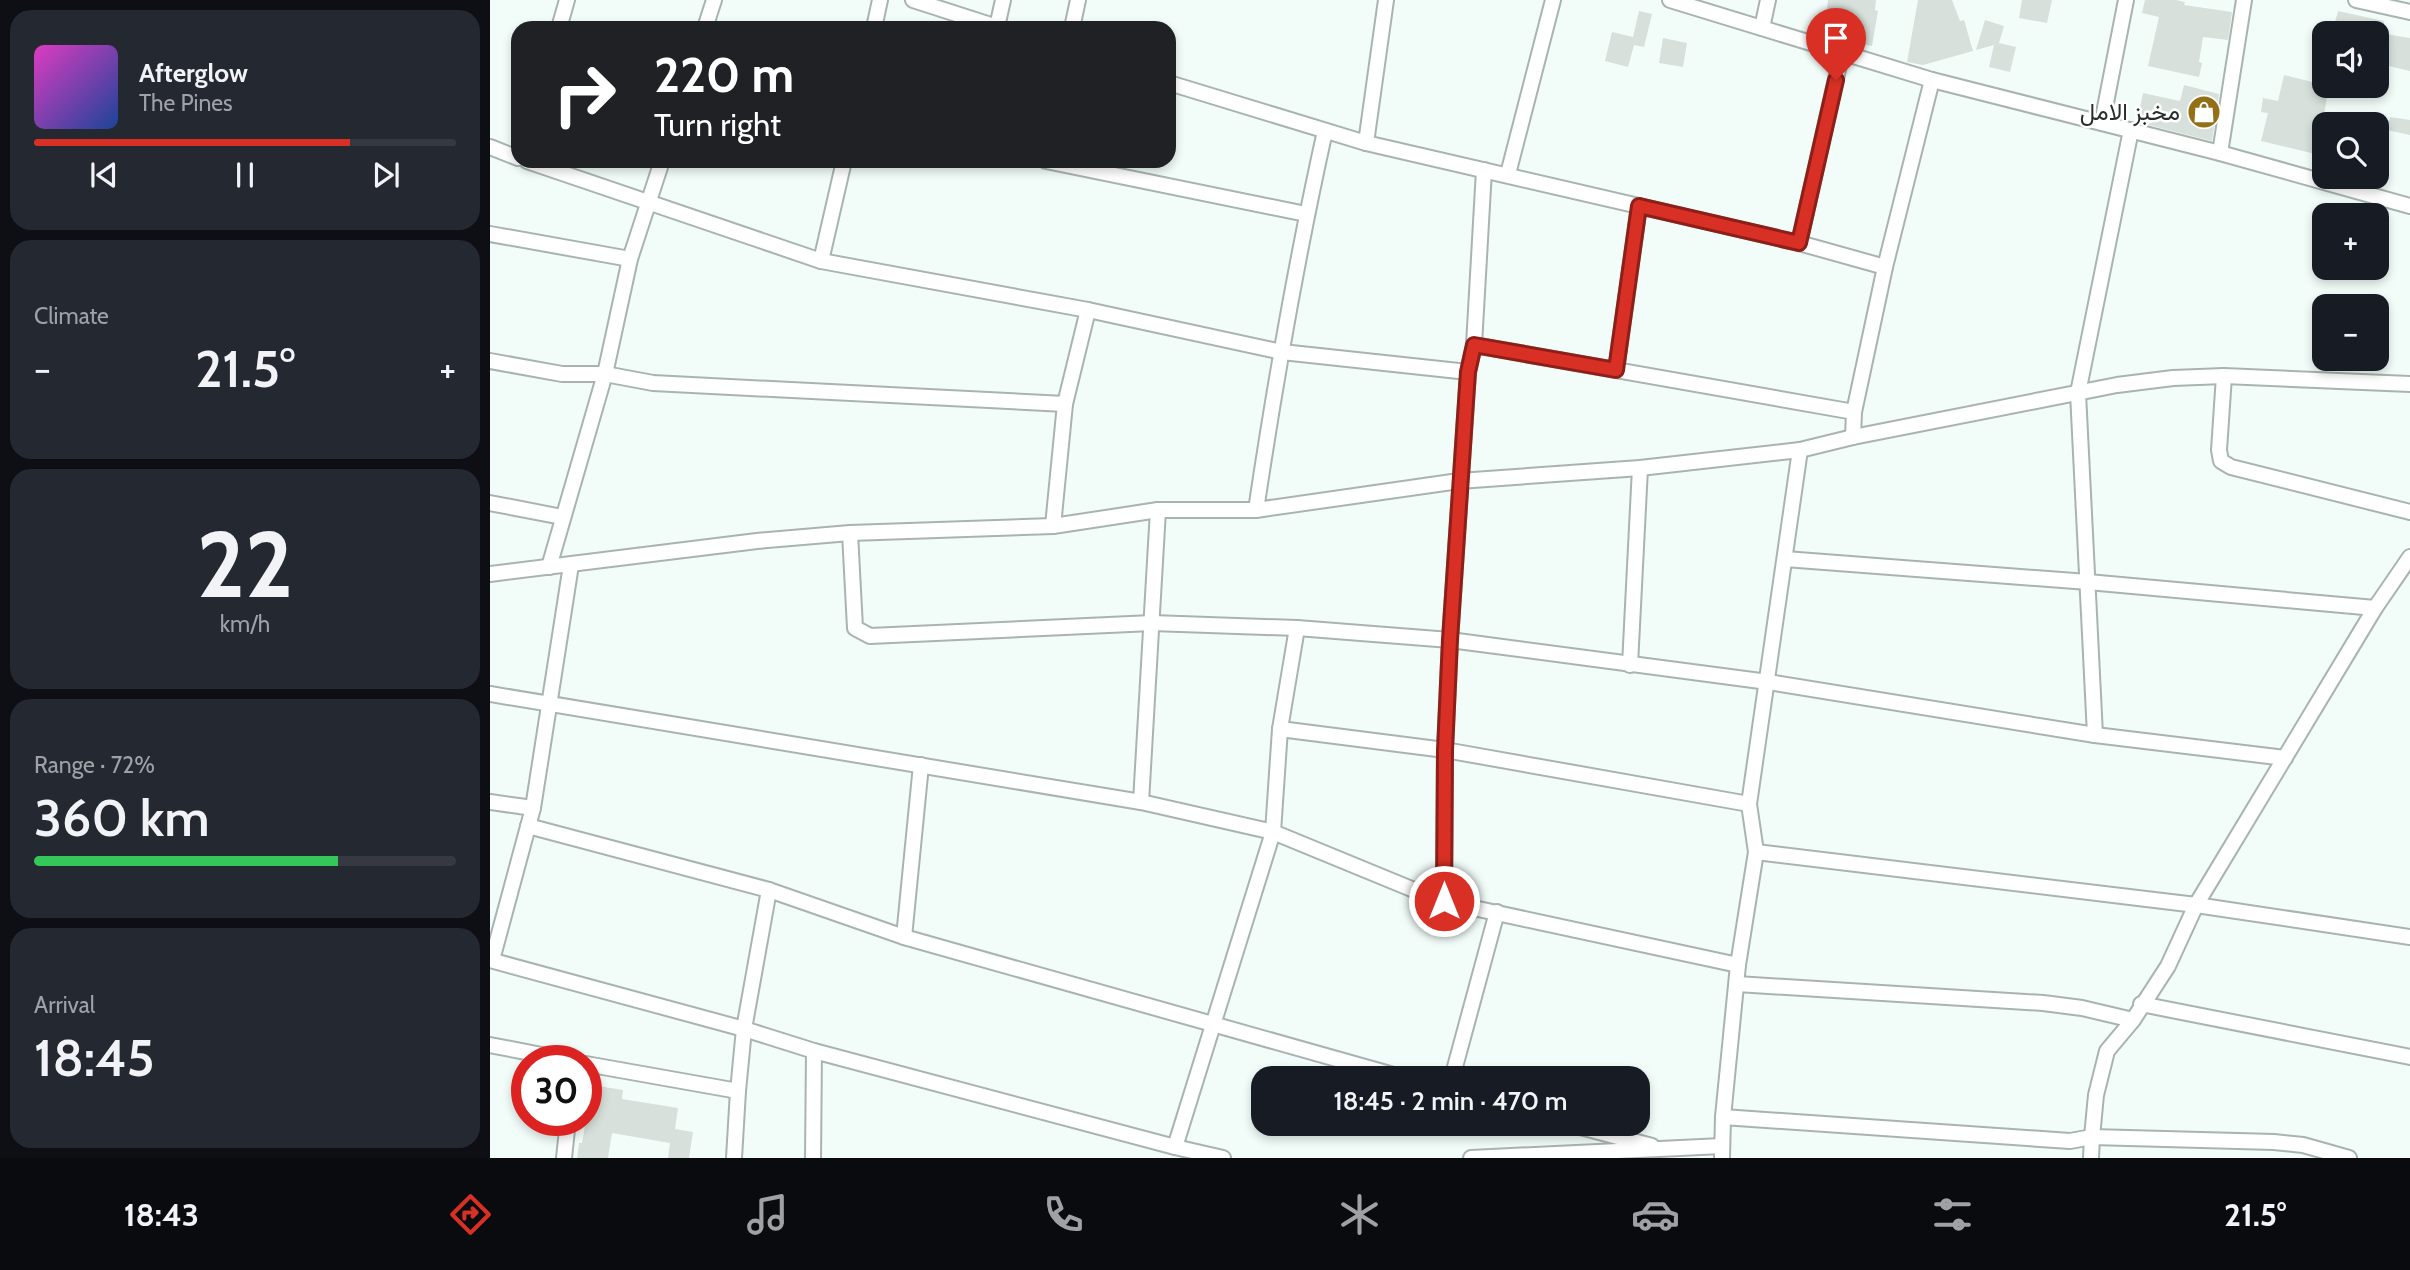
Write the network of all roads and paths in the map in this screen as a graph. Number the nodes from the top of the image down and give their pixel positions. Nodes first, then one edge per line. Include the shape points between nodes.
1 (567, 0) edge
2 (714, 0) edge
3 (880, 0) edge
4 (913, 0) edge
5 (1003, 0) edge
6 (1078, 0) edge
7 (1386, 0) edge
8 (1553, 0) edge
9 (1670, 0) edge
10 (1768, 0) edge
11 (2126, 0) edge
12 (2244, 0) edge
13 (2356, 0) edge
14 (2410, 12) edge
15 (561, 21) edge
16 (707, 21) edge
17 (876, 21) edge
18 (980, 21) edge
19 (1000, 21) edge
20 (1074, 21) edge
21 (1762, 28) junction
22 (1842, 52) junction
23 (1932, 80) junction
24 (1176, 85) edge
25 (2102, 123) junction
26 (1325, 131) junction
27 (2131, 131) junction
28 (1366, 143) junction
29 (490, 147) edge
30 (2220, 153) junction
31 (511, 155) edge
32 (548, 168) edge
33 (660, 168) edge
34 (842, 168) edge
35 (1080, 168) edge
36 (1484, 170) junction
37 (1508, 174) junction
38 (648, 201) junction
39 (1639, 206) junction
40 (2410, 206) edge
41 (1306, 214) junction
42 (490, 234) edge
43 (1799, 243) junction
44 (630, 259) junction
45 (821, 261) junction
46 (1885, 267) junction
47 (1088, 310) junction
48 (1474, 345) junction
49 (1282, 352) junction
50 (490, 361) edge
51 (1616, 370) junction
52 (1468, 372) junction
53 (605, 374) junction
54 (2224, 376) junction
55 (2410, 384) edge
56 (2078, 393) junction
57 (1065, 404) junction
58 (1854, 412) junction
59 (1853, 437) junction
60 (1800, 450) junction
61 (1640, 468) junction
62 (1459, 481) junction
63 (490, 503) edge
64 (1158, 510) junction
65 (1256, 510) junction
66 (2410, 512) edge
67 (562, 517) junction
68 (1053, 526) junction
69 (850, 533) junction
70 (2410, 557) edge
71 (1785, 559) junction
72 (572, 565) junction
73 (549, 567) junction
74 (2405, 573) edge
75 (490, 574) edge
76 (2088, 582) junction
77 (2375, 608) junction
78 (1152, 623) junction
79 (1297, 628) junction
80 (1450, 640) junction
81 (1630, 665) junction
82 (1768, 682) junction
83 (490, 694) edge
84 (551, 703) junction
85 (1280, 729) junction
86 (2095, 735) junction
87 (1445, 750) junction
88 (2285, 758) junction
89 (921, 765) junction
90 (490, 802) edge
91 (1141, 802) junction
92 (1749, 804) junction
93 (533, 808) junction
94 (528, 827) junction
95 (1273, 832) junction
96 (1756, 852) junction
97 (769, 890) junction
98 (1444, 901) junction
99 (2196, 905) junction
100 (1497, 912) junction
101 (904, 937) junction
102 (2410, 937) edge
103 (491, 960) edge
104 (1738, 965) junction
105 (1737, 984) junction
106 (2141, 1004) junction
107 (2133, 1020) junction
108 (1214, 1024) junction
109 (744, 1029) junction
110 (490, 1045) edge
111 (511, 1049) edge
112 (814, 1051) junction
113 (2410, 1057) edge
114 (1362, 1066) edge
115 (1455, 1066) edge
116 (602, 1067) edge
117 (738, 1091) junction
118 (1723, 1117) junction
119 (566, 1136) edge
120 (1614, 1136) edge
121 (2092, 1137) junction
122 (1175, 1147) junction
123 (1667, 1150) junction
124 (1722, 1152) edge
125 (564, 1158) edge
126 (734, 1158) edge
127 (813, 1158) edge
128 (1223, 1158) edge
129 (1471, 1158) edge
130 (2091, 1158) edge
131 (2348, 1158) edge

1 - 15 street
2 - 16 street
3 - 17 street
4 - 18 street
5 - 19 street
6 - 20 street
7 - 28 street
8 - 37 street
9 - 21 street
10 - 21 street
11 - 25 street
12 - 30 street
13 - 14 street
21 - 22 street
22 - 23 street
22 - 43 street
23 - 25 street
23 - 46 street
24 - 26 street
25 - 27 street
26 - 28 street
26 - 41 street
27 - 30 street
27 - 56 street
28 - 36 street
29 - 31 street
30 - 40 street
32 - 38 street
33 - 38 street
34 - 45 street
35 - 41 street
36 - 37 street
36 - 48 street
37 - 39 street
38 - 44 street
38 - 45 street
39 - 43 street
39 - 51 street
41 - 49 street
42 - 44 street
43 - 46 street
44 - 53 street
45 - 47 street
46 - 58 street
47 - 49 street
47 - 57 street
48 - 51 street
48 - 52 street
49 - 52 street
49 - 65 street
50 - 53 street via 562,374
51 - 58 street
52 - 62 street
53 - 57 street via 653,383
53 - 67 street
54 - 55 street
54 - 56 street via 2173,378
54 - 66 street via 2221,461
56 - 59 street
56 - 76 street
57 - 68 street
58 - 59 street
59 - 60 street
60 - 61 street
60 - 71 street
61 - 62 street
61 - 81 street
62 - 65 street
62 - 80 street
63 - 67 street
64 - 65 street
64 - 68 street
64 - 78 street
67 - 73 street
68 - 69 street
69 - 72 street
69 - 78 street via 855,628 870,636
70 - 74 street
71 - 76 street
71 - 82 street
72 - 73 street
72 - 84 street
73 - 75 street
74 - 77 street
76 - 77 street
76 - 86 street
77 - 88 street
78 - 79 street
78 - 91 street
79 - 80 street
79 - 85 street
80 - 81 street
80 - 87 street
81 - 82 street
82 - 86 street
82 - 92 street
83 - 84 street
84 - 89 street
84 - 93 street
85 - 87 street
85 - 95 street
86 - 88 street
87 - 92 street
87 - 98 street
88 - 99 street
89 - 91 street
89 - 101 street
90 - 93 street
91 - 95 street
92 - 96 street
93 - 94 street
94 - 97 street
94 - 103 street
95 - 98 street
95 - 108 street
96 - 99 street
96 - 104 street
97 - 101 street
97 - 109 street
98 - 100 street
99 - 102 street
99 - 106 street via 2168,966
100 - 104 street
100 - 115 street
101 - 108 street
103 - 109 street
104 - 105 street
105 - 107 street via 2043,1003
105 - 118 street
106 - 107 street
106 - 113 street
107 - 121 street via 2107,1051
108 - 114 street
108 - 122 street
109 - 112 street
109 - 117 street
110 - 111 street
112 - 122 street
112 - 127 street
116 - 117 street
117 - 126 street
118 - 121 street via 2070,1140
118 - 124 street
119 - 125 street
120 - 123 street
121 - 130 street
121 - 131 street via 2274,1142
122 - 128 street
123 - 124 street
123 - 129 street

